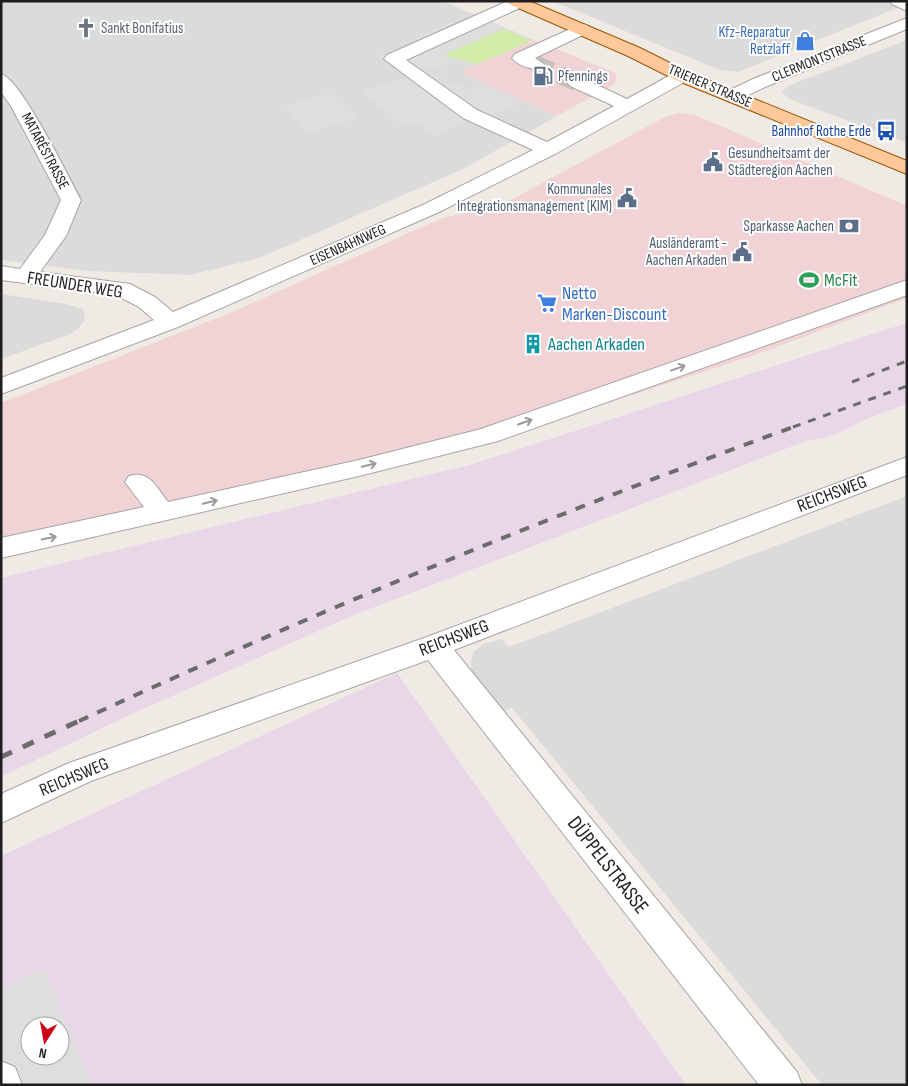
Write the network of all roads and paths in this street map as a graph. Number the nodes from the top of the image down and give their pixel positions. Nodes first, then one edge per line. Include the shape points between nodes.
1 (898, 1) edge
2 (517, 2) edge
3 (907, 6) edge
4 (907, 23) edge
5 (581, 29) junction
6 (535, 64) tunnel mouth
7 (682, 76) junction
8 (1, 80) edge
9 (576, 82) tunnel mouth
10 (732, 96) junction
11 (626, 105) junction
12 (548, 150) junction
13 (907, 168) edge
14 (1, 273) edge
15 (26, 276) junction
16 (907, 287) edge
17 (170, 322) junction
18 (1, 387) edge
19 (907, 465) edge
20 (138, 482) dead end
21 (163, 513) junction
22 (1, 548) edge
23 (434, 646) junction
24 (1, 809) edge
25 (1, 1080) edge
26 (3, 1085) edge
27 (783, 1085) edge

1 - 3 street
2 - 5 main road, TRIERER STRASSE
2 - 12 street via 393,58 470,114
4 - 10 street, CLERMONTSTRASSE
5 - 6 street via 521,58
5 - 7 main road, TRIERER STRASSE
7 - 10 main road, TRIERER STRASSE
7 - 11 street, EISENBAHNWEG
8 - 15 street, MATARÉSTRASSE via 20,105 71,200 55,236
9 - 11 street
10 - 13 main road, TRIERER STRASSE
11 - 12 street, EISENBAHNWEG
12 - 17 street, EISENBAHNWEG via 432,208
14 - 15 street, FREUNDER WEG
15 - 17 street, FREUNDER WEG via 122,289 148,302
21 -> 16 street via 489,435
17 - 18 street, EISENBAHNWEG
19 - 23 street, REICHSWEG
20 - 21 street
22 -> 21 street
23 - 24 street, REICHSWEG via 80,772
23 - 27 street, DÜPPELSTRASSE
25 - 26 street

